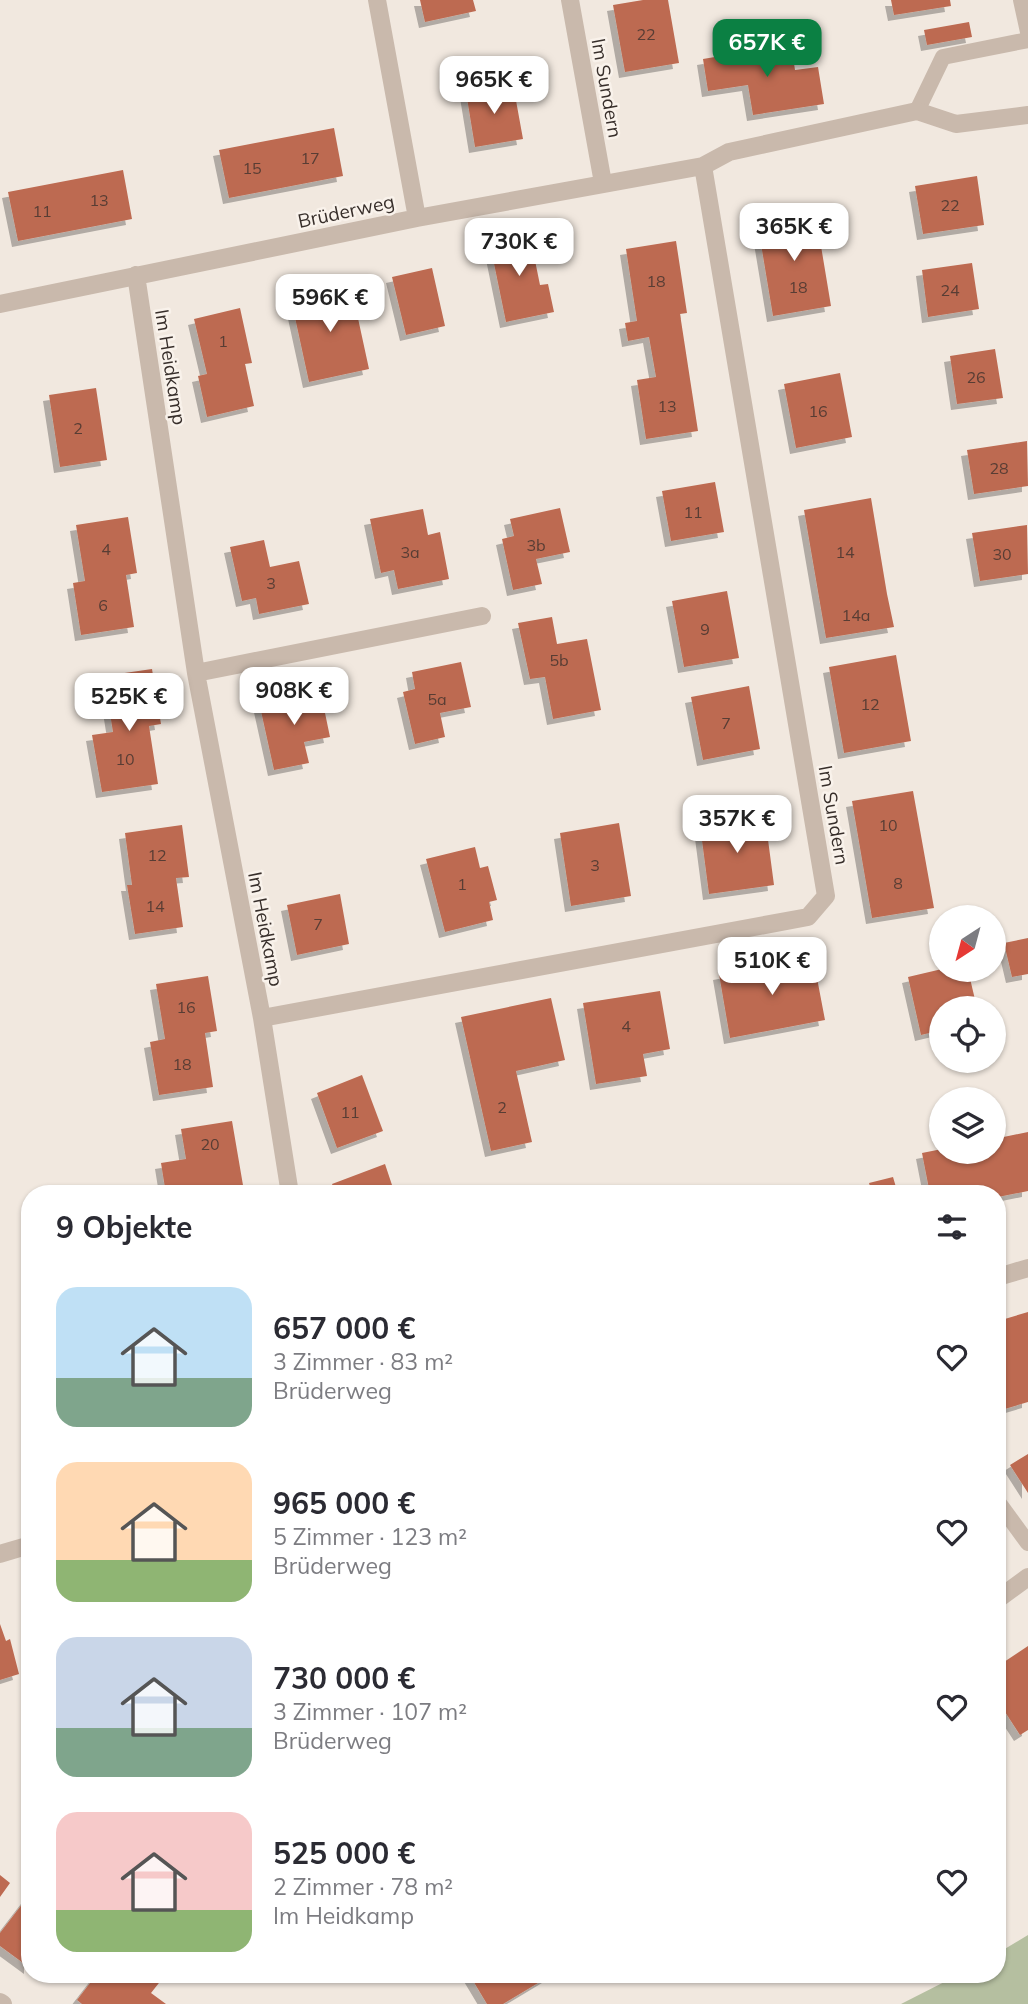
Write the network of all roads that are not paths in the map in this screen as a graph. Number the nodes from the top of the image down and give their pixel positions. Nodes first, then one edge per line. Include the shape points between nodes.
1 (377, 0) edge
2 (570, 0) edge
3 (1021, 0) edge
4 (1028, 32) edge
5 (1028, 40) edge
6 (917, 111) junction
7 (1028, 115) edge
8 (703, 166) junction
9 (603, 183) junction
10 (417, 218) junction
11 (136, 275) junction
12 (0, 304) edge
13 (482, 616) dead end
14 (196, 673) junction
15 (262, 1017) junction
16 (289, 1185) edge
17 (1028, 1268) edge
18 (1006, 1275) edge
19 (1006, 1513) edge
20 (1028, 1543) edge
21 (21, 1548) edge
22 (0, 1554) edge
23 (1028, 1577) edge
24 (1006, 1594) edge

1 - 10 street
2 - 9 street, Im Sundern
3 - 4 lane
5 - 6 lane via 943,57
6 - 7 street via 956,124
6 - 8 street, Brüderweg via 729,152
8 - 9 street, Brüderweg
8 - 15 street, Im Sundern via 826,896 808,917
9 - 10 street, Brüderweg
10 - 11 street, Brüderweg
11 - 12 street, Brüderweg
11 - 14 street, Im Heidkamp
13 - 14 street
14 - 15 street, Im Heidkamp
15 - 16 street, Im Heidkamp
17 - 18 street
19 - 20 lane
21 - 22 street
23 - 24 street

